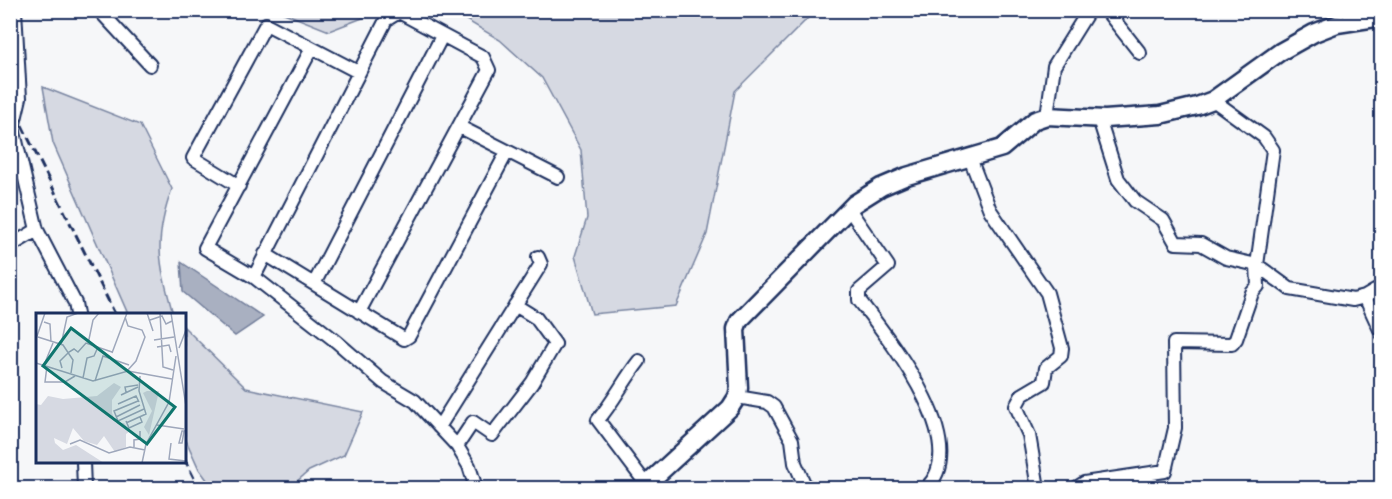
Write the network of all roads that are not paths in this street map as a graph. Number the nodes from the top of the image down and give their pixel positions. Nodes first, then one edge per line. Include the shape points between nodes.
1 (15, 10) edge
2 (99, 10) edge
3 (1089, 10) edge
4 (1106, 10) edge
5 (1352, 16) edge
6 (1382, 17) edge
7 (442, 36) junction
8 (312, 48) junction
9 (1140, 53) dead end
10 (150, 65) dead end
11 (358, 72) junction
12 (1213, 100) junction
13 (1047, 116) junction
14 (1099, 119) junction
15 (460, 127) junction
16 (507, 152) junction
17 (970, 158) junction
18 (558, 177) dead end
19 (239, 186) junction
20 (849, 209) junction
21 (38, 230) junction
22 (10, 246) edge
23 (265, 254) junction
24 (538, 257) dead end
25 (1257, 265) junction
26 (254, 277) junction
27 (314, 284) junction
28 (1382, 286) edge
29 (1365, 297) junction
30 (515, 305) junction
31 (359, 312) junction
32 (77, 313) edge
33 (1382, 334) edge
34 (639, 361) dead end
35 (737, 397) junction
36 (439, 427) junction
37 (458, 446) junction
38 (83, 463) edge
39 (1149, 474) junction
40 (645, 487) edge
41 (84, 489) edge
42 (476, 489) edge
43 (806, 489) edge
44 (926, 489) edge
45 (1038, 489) edge
46 (1076, 489) edge
47 (1153, 489) edge

1 - 21 street via 20,98 13,128
2 - 10 street
3 - 13 street via 1054,66
4 - 9 street
5 - 6 street
5 - 12 street via 1280,52
7 - 11 street via 399,12 386,20
7 - 15 street via 483,57 489,70
7 - 27 street
8 - 11 street
8 - 19 street
8 - 19 street via 266,24 193,158
11 - 23 street
12 - 14 street via 1160,115
12 - 25 street via 1263,136 1273,150
13 - 14 street
13 - 17 street via 1035,120 1002,147
14 - 25 street via 1118,179 1136,201 1163,220 1176,243 1201,244 1226,258
15 - 16 street
15 - 31 street
16 - 18 street
16 - 31 street via 409,336 404,339
17 - 20 street via 890,183
17 - 45 street via 990,210 1047,293 1062,348 1060,356 1046,368 1044,382 1022,395 1016,406 1029,435
19 - 26 street via 205,248
20 - 35 street via 739,321
20 - 44 street via 888,266 859,291 859,300 911,375 939,435 939,472
21 - 22 street
21 - 32 street
23 - 26 street
23 - 27 street
24 - 30 street via 541,264
25 - 29 street via 1290,289 1353,300
25 - 39 street via 1258,286 1232,344 1174,343 1175,428 1165,471
26 - 36 street via 383,382 415,402
27 - 31 street
28 - 29 street
29 - 33 street
30 - 36 street
30 - 37 street via 536,318 555,344 532,383 492,435 473,422
34 - 40 street via 598,420
35 - 40 street
35 - 43 street via 767,402 774,407 792,440 795,463
36 - 37 street
37 - 42 street via 470,466
38 - 41 street
39 - 46 street via 1084,483
39 - 47 street

